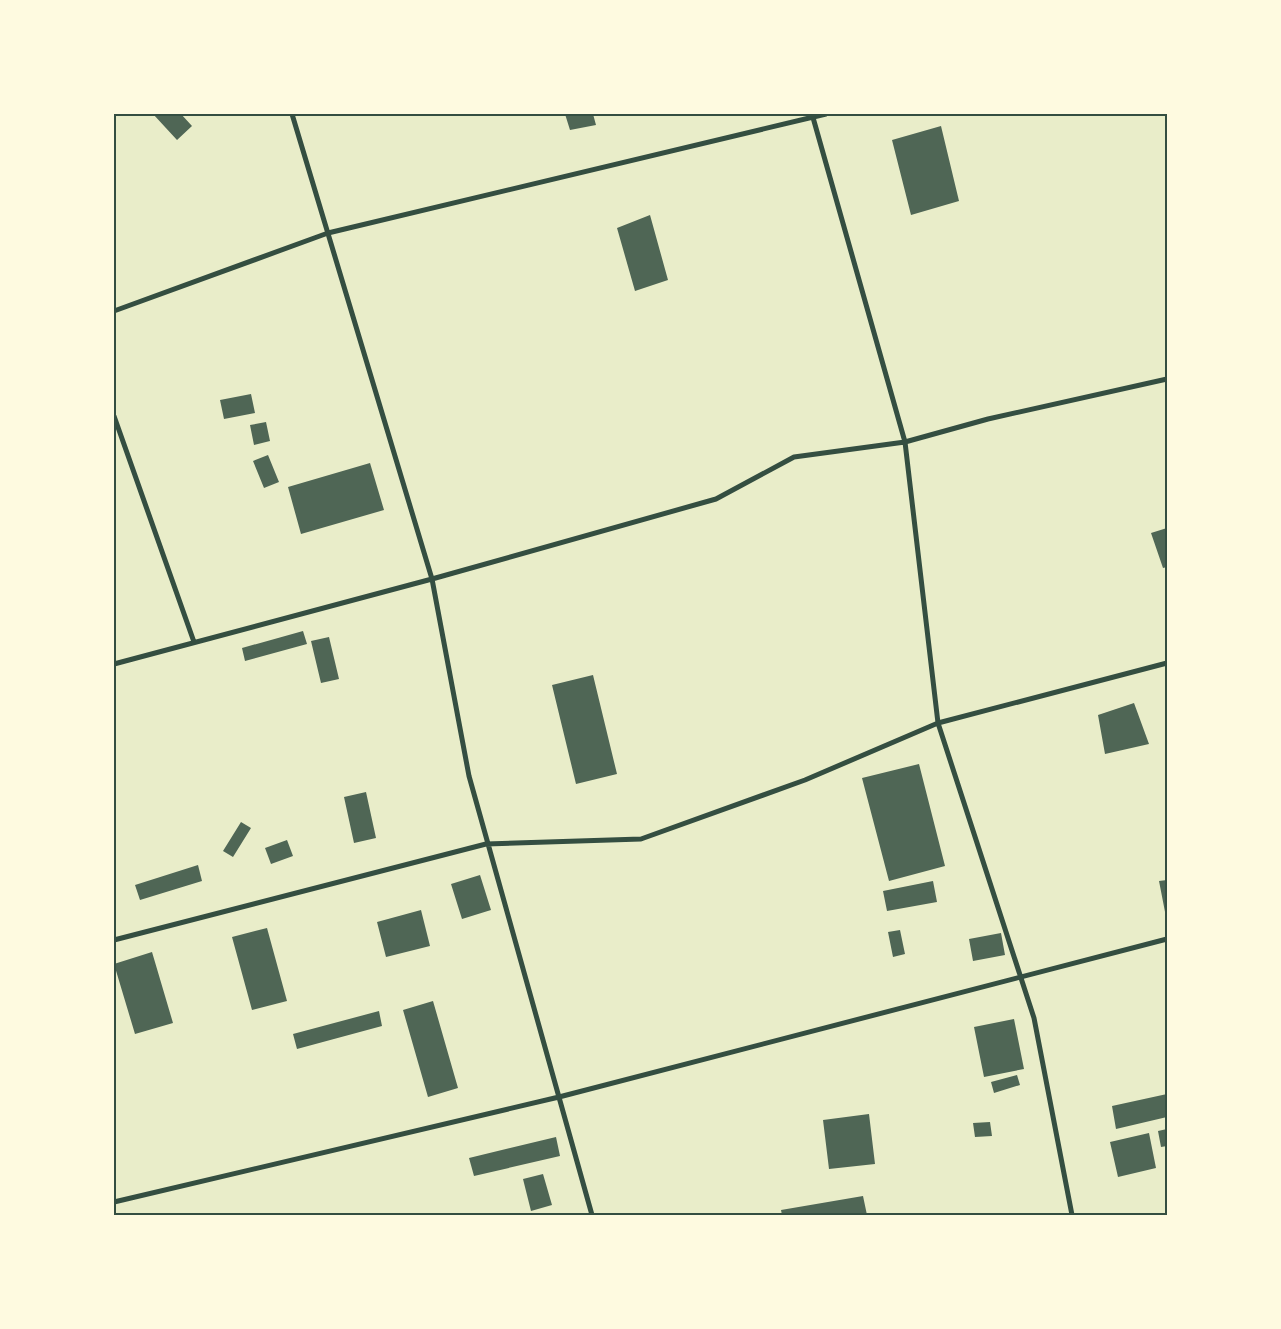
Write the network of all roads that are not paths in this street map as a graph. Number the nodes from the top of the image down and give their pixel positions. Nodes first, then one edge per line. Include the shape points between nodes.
1 (292, 114) edge
2 (826, 114) edge
3 (813, 115) edge
4 (328, 233) junction
5 (114, 311) edge
6 (1167, 378) edge
7 (114, 416) edge
8 (905, 442) junction
9 (432, 579) junction
10 (194, 642) junction
11 (1167, 663) edge
12 (114, 664) edge
13 (938, 723) junction
14 (486, 844) junction
15 (1167, 939) edge
16 (114, 940) edge
17 (1020, 977) junction
18 (559, 1097) junction
19 (114, 1202) edge
20 (592, 1215) edge
21 (1072, 1215) edge

1 - 4 street
2 - 3 street
3 - 4 street
3 - 8 street
4 - 5 street
4 - 9 street
6 - 8 street via 988,419
7 - 10 street
8 - 9 street via 794,457 716,499
8 - 13 street
9 - 10 street
9 - 14 street via 469,776
10 - 12 street
11 - 13 street
13 - 14 street via 805,780 641,839
13 - 17 street
14 - 16 street
14 - 18 street
15 - 17 street
17 - 18 street
17 - 21 street via 1034,1018
18 - 19 street
18 - 20 street

